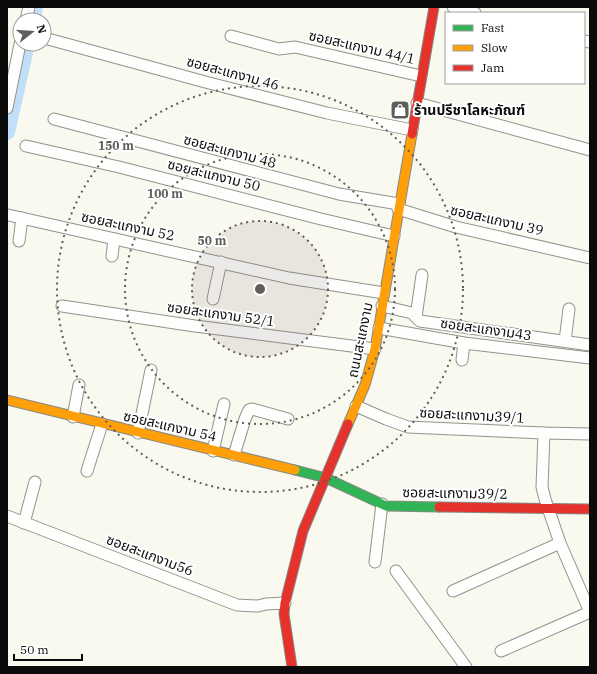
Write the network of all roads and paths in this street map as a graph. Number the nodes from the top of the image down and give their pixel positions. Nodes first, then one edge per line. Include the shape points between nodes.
1 (434, 7) edge
2 (453, 7) edge
3 (471, 12) edge
4 (231, 36) dead end
5 (52, 40) edge
6 (18, 52) edge
7 (421, 76) junction
8 (417, 103) junction
9 (7, 108) edge
10 (54, 119) dead end
11 (412, 130) junction
12 (26, 146) dead end
13 (590, 150) edge
14 (399, 207) junction
15 (8, 215) edge
16 (22, 218) junction
17 (394, 236) junction
18 (114, 239) junction
19 (19, 241) dead end
20 (112, 256) dead end
21 (590, 258) edge
22 (221, 262) junction
23 (422, 275) dead end
24 (384, 293) junction
25 (213, 299) dead end
26 (62, 306) dead end
27 (382, 306) junction
28 (570, 308) dead end
29 (416, 317) junction
30 (379, 328) junction
31 (565, 341) junction
32 (464, 343) junction
33 (590, 345) edge
34 (375, 349) junction
35 (590, 358) edge
36 (462, 360) dead end
37 (151, 370) dead end
38 (79, 385) dead end
39 (9, 403) edge
40 (224, 404) dead end
41 (356, 406) junction
42 (73, 417) junction
43 (288, 418) dead end
44 (102, 424) junction
45 (138, 433) junction
46 (544, 433) junction
47 (590, 434) edge
48 (213, 451) junction
49 (234, 455) junction
50 (88, 471) dead end
51 (326, 478) junction
52 (35, 482) dead end
53 (382, 504) junction
54 (547, 508) junction
55 (590, 509) edge
56 (7, 516) edge
57 (24, 523) junction
58 (560, 543) junction
59 (375, 562) dead end
60 (396, 571) dead end
61 (453, 591) dead end
62 (285, 603) junction
63 (590, 612) edge
64 (501, 651) dead end
65 (292, 667) edge
66 (466, 667) edge

1 - 7 street, ถนนสะแกงาม
2 - 3 street
4 - 7 street, ซอยสะแกงาม 44/1 via 280,49 295,47
5 - 11 street, ซอยสะแกงาม 46 via 327,113
6 - 9 street
7 - 8 street, ถนนสะแกงาม
8 - 11 street, ถนนสะแกงาม
8 - 13 street
10 - 14 street, ซอยสะแกงาม 48
11 - 14 street, ถนนสะแกงาม
12 - 17 street, ซอยสะแกงาม 50
14 - 17 street, ถนนสะแกงาม
14 - 21 street, ซอยสะแกงาม 39 via 456,227
15 - 16 street, ซอยสะแกงาม 52
16 - 18 street, ซอยสะแกงาม 52
16 - 19 street
17 - 24 street, ถนนสะแกงาม
18 - 20 street
18 - 22 street, ซอยสะแกงาม 52
22 - 24 street, ซอยสะแกงาม 52 via 289,278
22 - 25 street
23 - 29 street
24 - 27 street, ถนนสะแกงาม
26 - 34 street, ซอยสะแกงาม 52/1
27 - 29 street via 412,313
27 - 30 street, ถนนสะแกงาม
28 - 31 street
29 - 31 street via 420,322
30 - 32 street, ซอยสะแกงาม43
30 - 34 street, ถนนสะแกงาม
31 - 33 street
32 - 35 street, ซอยสะแกงาม43
32 - 36 street
34 - 41 street, ถนนสะแกงาม
37 - 45 street
38 - 42 street
39 - 42 street, ซอยสะแกงาม 54
40 - 48 street
41 - 46 street, ซอยสะแกงาม39/1 via 408,427
41 - 51 street, ถนนสะแกงาม
42 - 44 street, ซอยสะแกงาม 54
43 - 49 street via 249,410
44 - 45 street, ซอยสะแกงาม 54
44 - 50 street
45 - 48 street, ซอยสะแกงาม 54
46 - 47 street, ซอยสะแกงาม39/1
46 - 54 street via 542,487
48 - 49 street, ซอยสะแกงาม 54
49 - 51 street, ซอยสะแกงาม 54
51 - 53 street, ซอยสะแกงาม39/2
51 - 62 street, ถนนสะแกงาม via 303,531
52 - 57 street
53 - 54 street, ซอยสะแกงาม39/2
53 - 59 street
54 - 55 street, ซอยสะแกงาม39/2
54 - 58 street
56 - 57 street, ซอยสะแกงาม56
57 - 62 street, ซอยสะแกงาม56 via 237,605
58 - 61 street
58 - 63 street
60 - 66 street
62 - 65 street, ถนนสะแกงาม via 284,614
63 - 64 street

